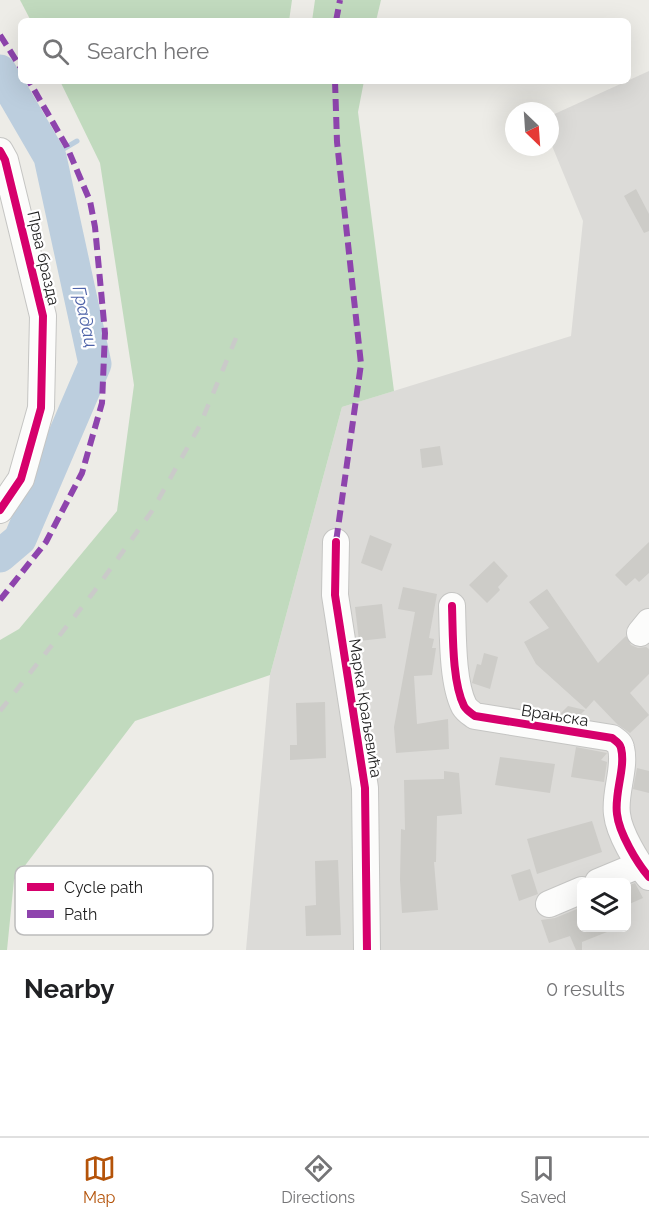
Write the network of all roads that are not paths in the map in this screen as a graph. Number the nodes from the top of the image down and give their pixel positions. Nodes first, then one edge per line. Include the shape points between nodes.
1 (0, 151) edge
2 (0, 510) edge
3 (336, 542) dead end
4 (452, 606) dead end
5 (644, 871) edge
6 (615, 878) edge
7 (577, 892) edge
8 (549, 904) dead end
9 (367, 950) edge

1 - 2 street, Прва бразда via 44,316 41,408 21,479
3 - 9 street, Марка Краљевића via 335,595 365,788
4 - 5 street, Врањска via 458,681 468,712 612,738 619,743 622,762 617,818
5 - 6 street
7 - 8 street

